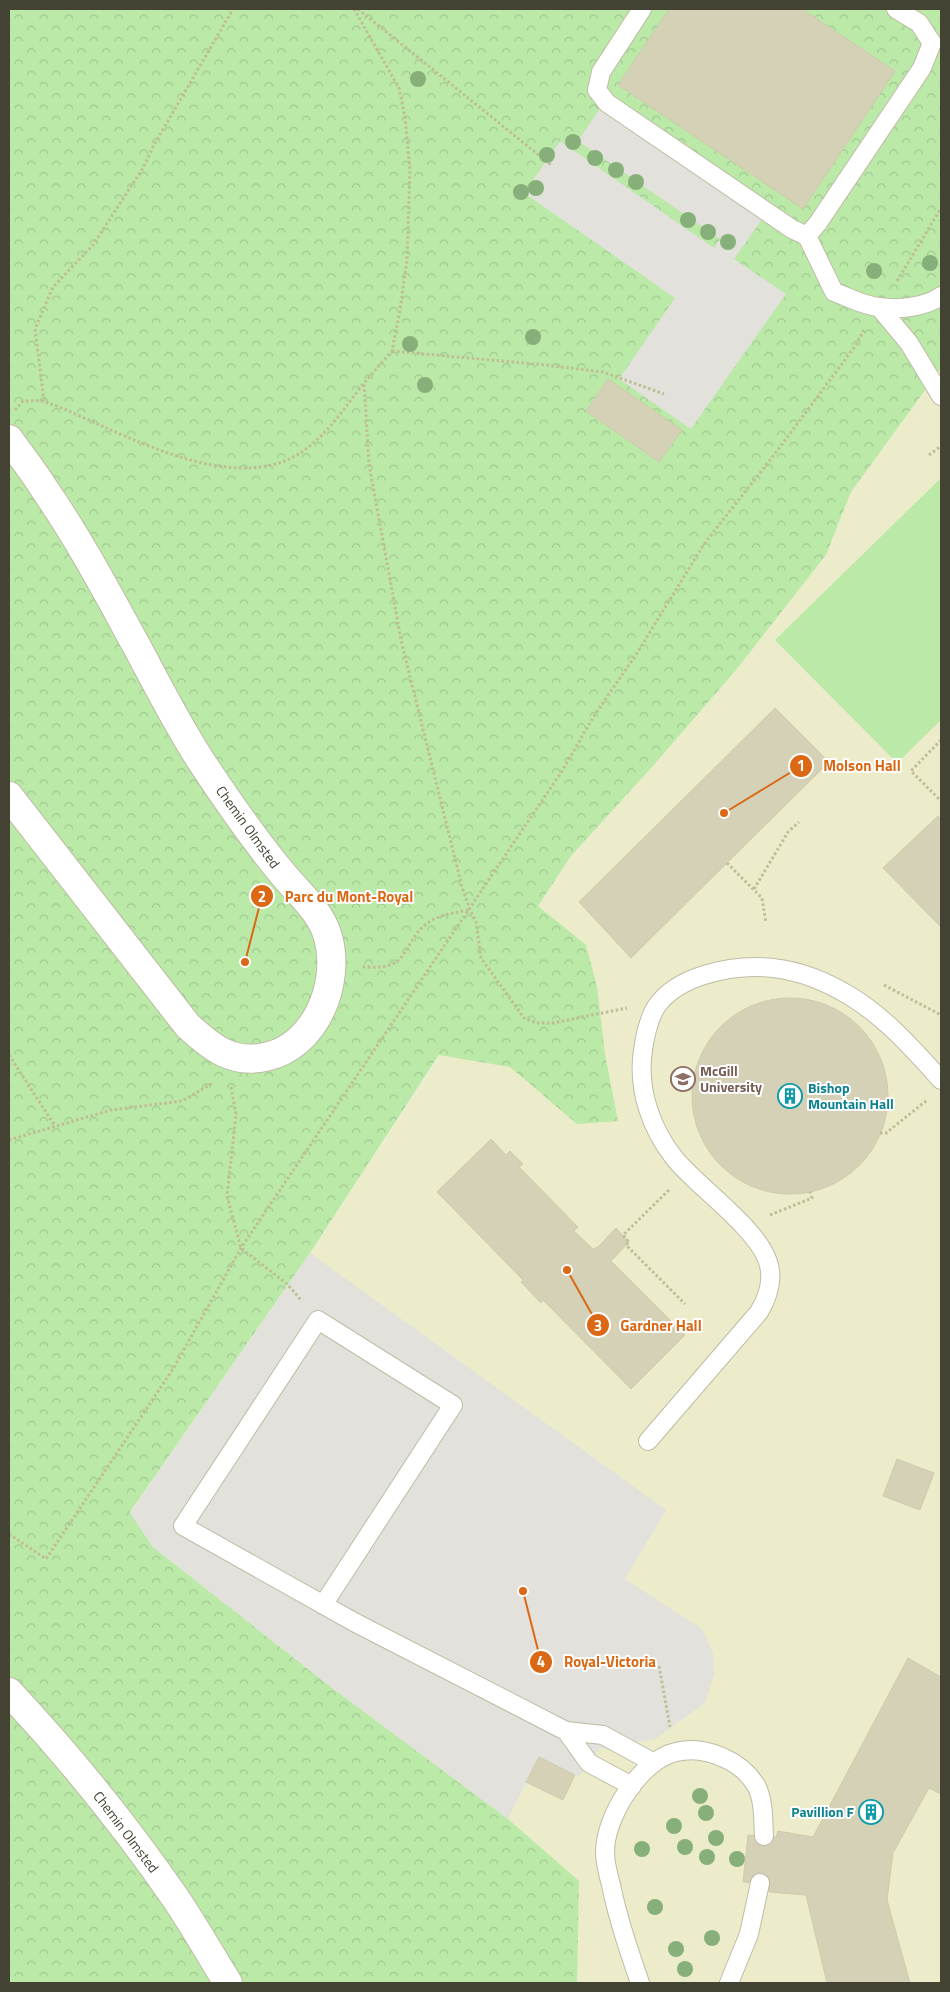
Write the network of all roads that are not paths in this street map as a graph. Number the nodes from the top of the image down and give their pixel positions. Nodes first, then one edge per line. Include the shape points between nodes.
1 (642, 9) edge
2 (896, 9) edge
3 (807, 236) junction
4 (941, 296) edge
5 (879, 307) junction
6 (941, 396) edge
7 (9, 439) edge
8 (9, 796) edge
9 (937, 1088) edge
10 (648, 1441) dead end
11 (323, 1604) junction
12 (9, 1692) edge
13 (566, 1731) junction
14 (654, 1763) junction
15 (632, 1786) junction
16 (764, 1836) dead end
17 (760, 1883) dead end
18 (228, 1983) edge
19 (640, 1983) edge
20 (728, 1983) edge

1 - 3 lane via 601,72 598,90 606,103
2 - 3 lane via 918,24 932,43 922,68
3 - 5 lane via 834,292
4 - 5 lane via 910,307
5 - 6 lane via 910,343
7 - 8 street, Chemin Olmsted via 78,542 201,761 282,874 314,908 328,936 332,969 324,1006 310,1028 290,1046 233,1067 188,1026
9 - 10 lane via 911,1047 862,1003 803,974 772,968 728,970 684,982 664,998 650,1019 641,1063 652,1122 687,1172 761,1247 769,1263 770,1284 759,1312
11 - 11 lane via 183,1526 318,1320 453,1405
11 - 13 lane
12 - 18 street, Chemin Olmsted via 67,1755 130,1836 175,1897
13 - 14 lane via 603,1735
13 - 15 lane via 589,1763
14 - 15 lane
14 - 16 lane via 674,1752 689,1750 717,1754 743,1768 762,1802
15 - 19 lane via 614,1813 608,1828 605,1853 616,1906
17 - 20 lane via 749,1934

